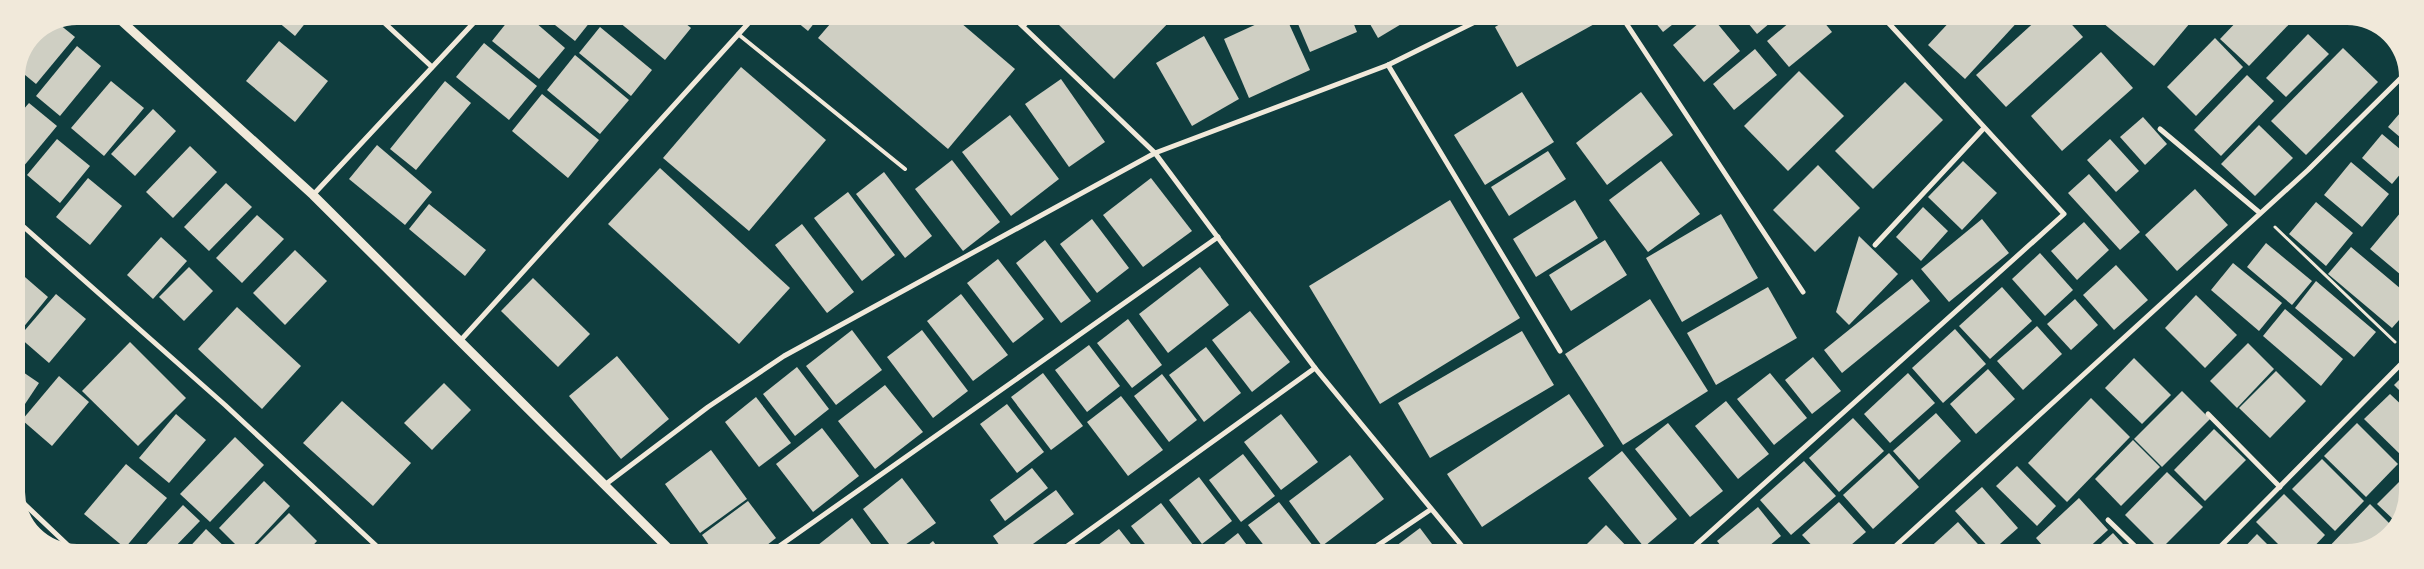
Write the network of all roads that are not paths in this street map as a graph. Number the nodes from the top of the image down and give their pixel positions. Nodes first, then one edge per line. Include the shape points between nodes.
1 (126, 25) edge
2 (387, 25) edge
3 (472, 25) edge
4 (746, 25) edge
5 (1468, 25) edge
6 (1627, 25) edge
7 (1890, 25) edge
8 (1024, 26) edge
9 (738, 34) junction
10 (1388, 65) junction
11 (432, 67) junction
12 (2399, 80) edge
13 (1984, 128) junction
14 (2160, 129) dead end
15 (1155, 153) junction
16 (905, 169) dead end
17 (312, 195) junction
18 (2260, 213) junction
19 (25, 228) edge
20 (1218, 237) junction
21 (1875, 245) dead end
22 (1803, 292) dead end
23 (461, 340) junction
24 (1560, 352) dead end
25 (2399, 366) edge
26 (1315, 368) junction
27 (2208, 414) dead end
28 (606, 484) junction
29 (2280, 487) junction
30 (27, 507) edge
31 (1430, 510) junction
32 (2108, 520) dead end
33 (65, 542) edge
34 (375, 544) edge
35 (661, 544) edge
36 (782, 544) edge
37 (1070, 544) edge
38 (1380, 544) edge
39 (1460, 544) edge
40 (1697, 544) edge
41 (1898, 544) edge
42 (2133, 544) edge
43 (2223, 544) edge

1 - 17 street
2 - 11 street
3 - 11 street
4 - 9 street
5 - 10 street
6 - 22 street
7 - 13 street
8 - 15 street
9 - 16 lane
9 - 23 street
10 - 15 street
10 - 24 street
11 - 17 street
12 - 18 street
13 - 21 street
13 - 40 street via 2064,214
14 - 18 street
15 - 20 street
15 - 28 street via 784,356 708,407
17 - 23 street
18 - 41 street
19 - 34 street via 225,405
20 - 26 street
20 - 36 street
23 - 28 street via 523,406
25 - 29 street
26 - 31 street
26 - 37 street
27 - 29 street
28 - 35 street
29 - 43 street
30 - 33 street
31 - 38 street
31 - 39 street
32 - 42 street

